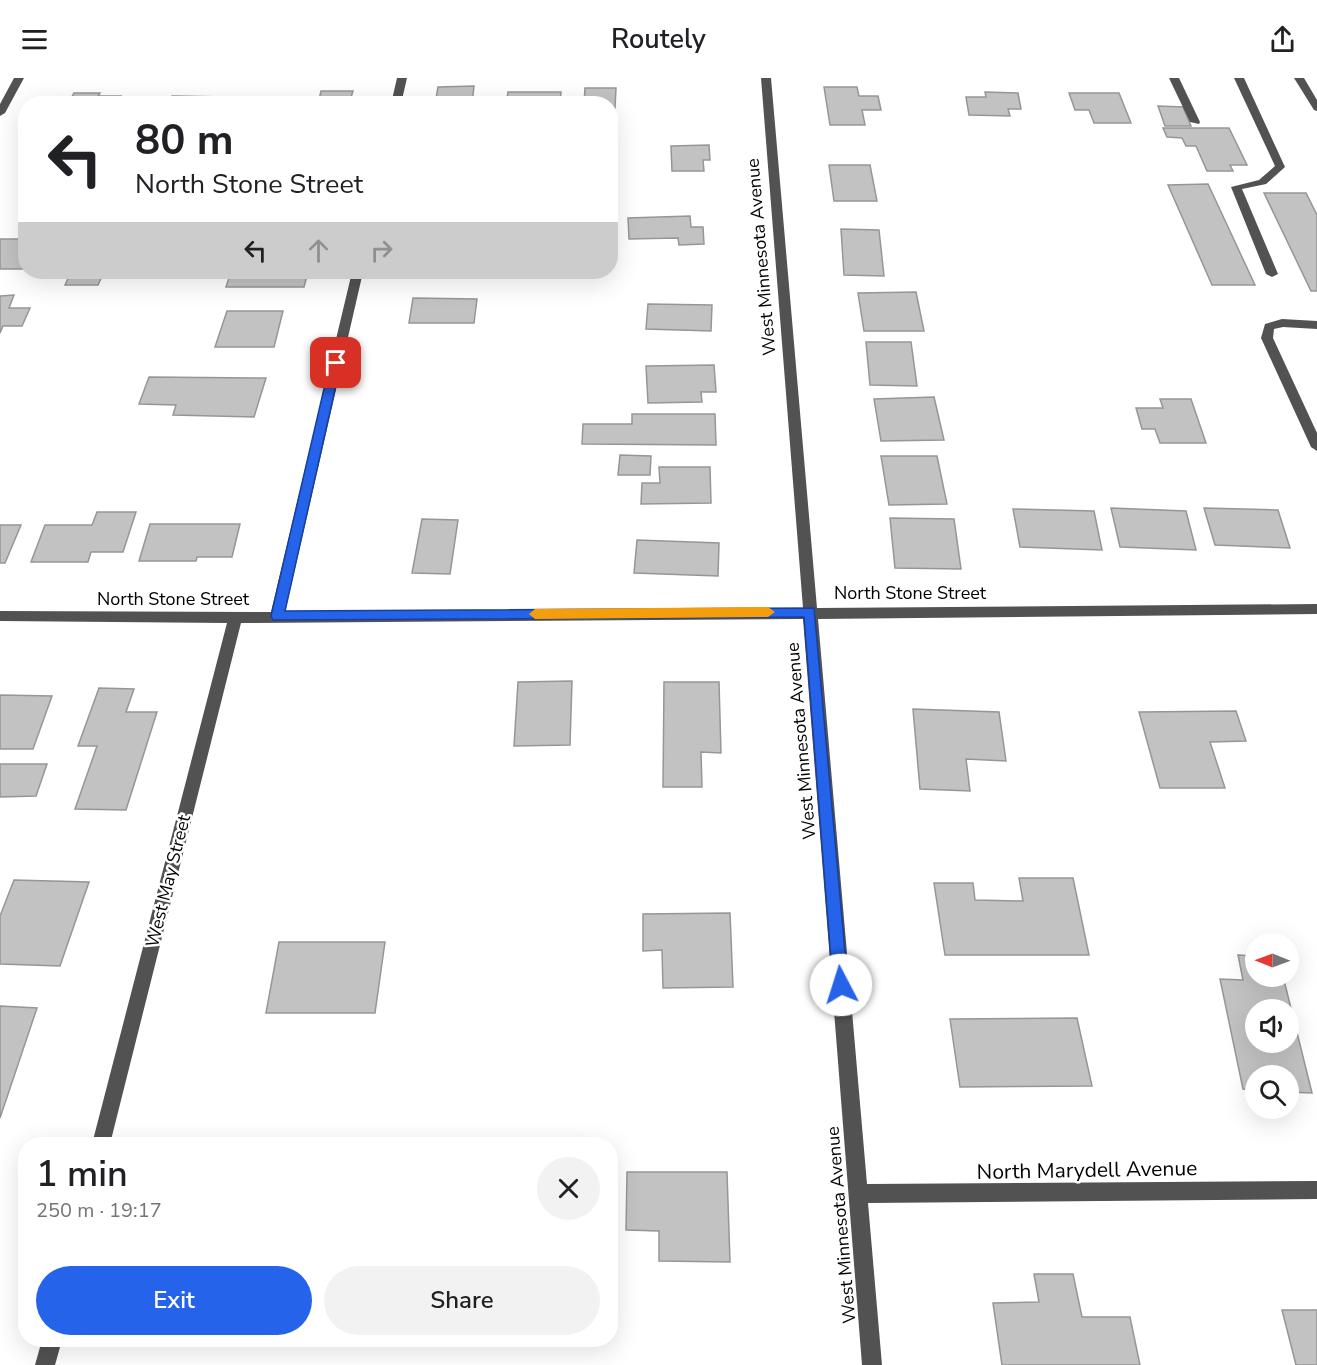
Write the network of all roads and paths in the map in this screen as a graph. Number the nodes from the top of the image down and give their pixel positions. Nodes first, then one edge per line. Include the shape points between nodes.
1 (20, 78) edge
2 (402, 78) edge
3 (766, 78) edge
4 (1174, 78) edge
5 (1239, 78) edge
6 (1299, 78) edge
7 (398, 96) edge
8 (1317, 108) edge
9 (0, 113) edge
10 (1194, 122) dead end
11 (1272, 274) dead end
12 (355, 279) edge
13 (1317, 325) edge
14 (1317, 447) edge
15 (1317, 609) edge
16 (810, 612) junction
17 (0, 616) edge
18 (277, 616) junction
19 (235, 618) junction
20 (103, 1137) edge
21 (1317, 1190) edge
22 (858, 1194) junction
23 (50, 1347) edge
24 (45, 1365) edge
25 (872, 1365) edge

1 - 9 street
2 - 7 street
3 - 16 street, West Minnesota Avenue
4 - 10 street
5 - 11 street via 1280,167 1262,182 1236,187
6 - 8 street
12 - 18 street
13 - 14 street via 1282,323 1269,327 1267,338
15 - 16 street, North Stone Street
16 - 18 street, North Stone Street
16 - 22 street, West Minnesota Avenue
17 - 19 street, North Stone Street
18 - 19 street, North Stone Street
19 - 20 street, West May Street
21 - 22 street, North Marydell Avenue
22 - 25 street, West Minnesota Avenue
23 - 24 street

